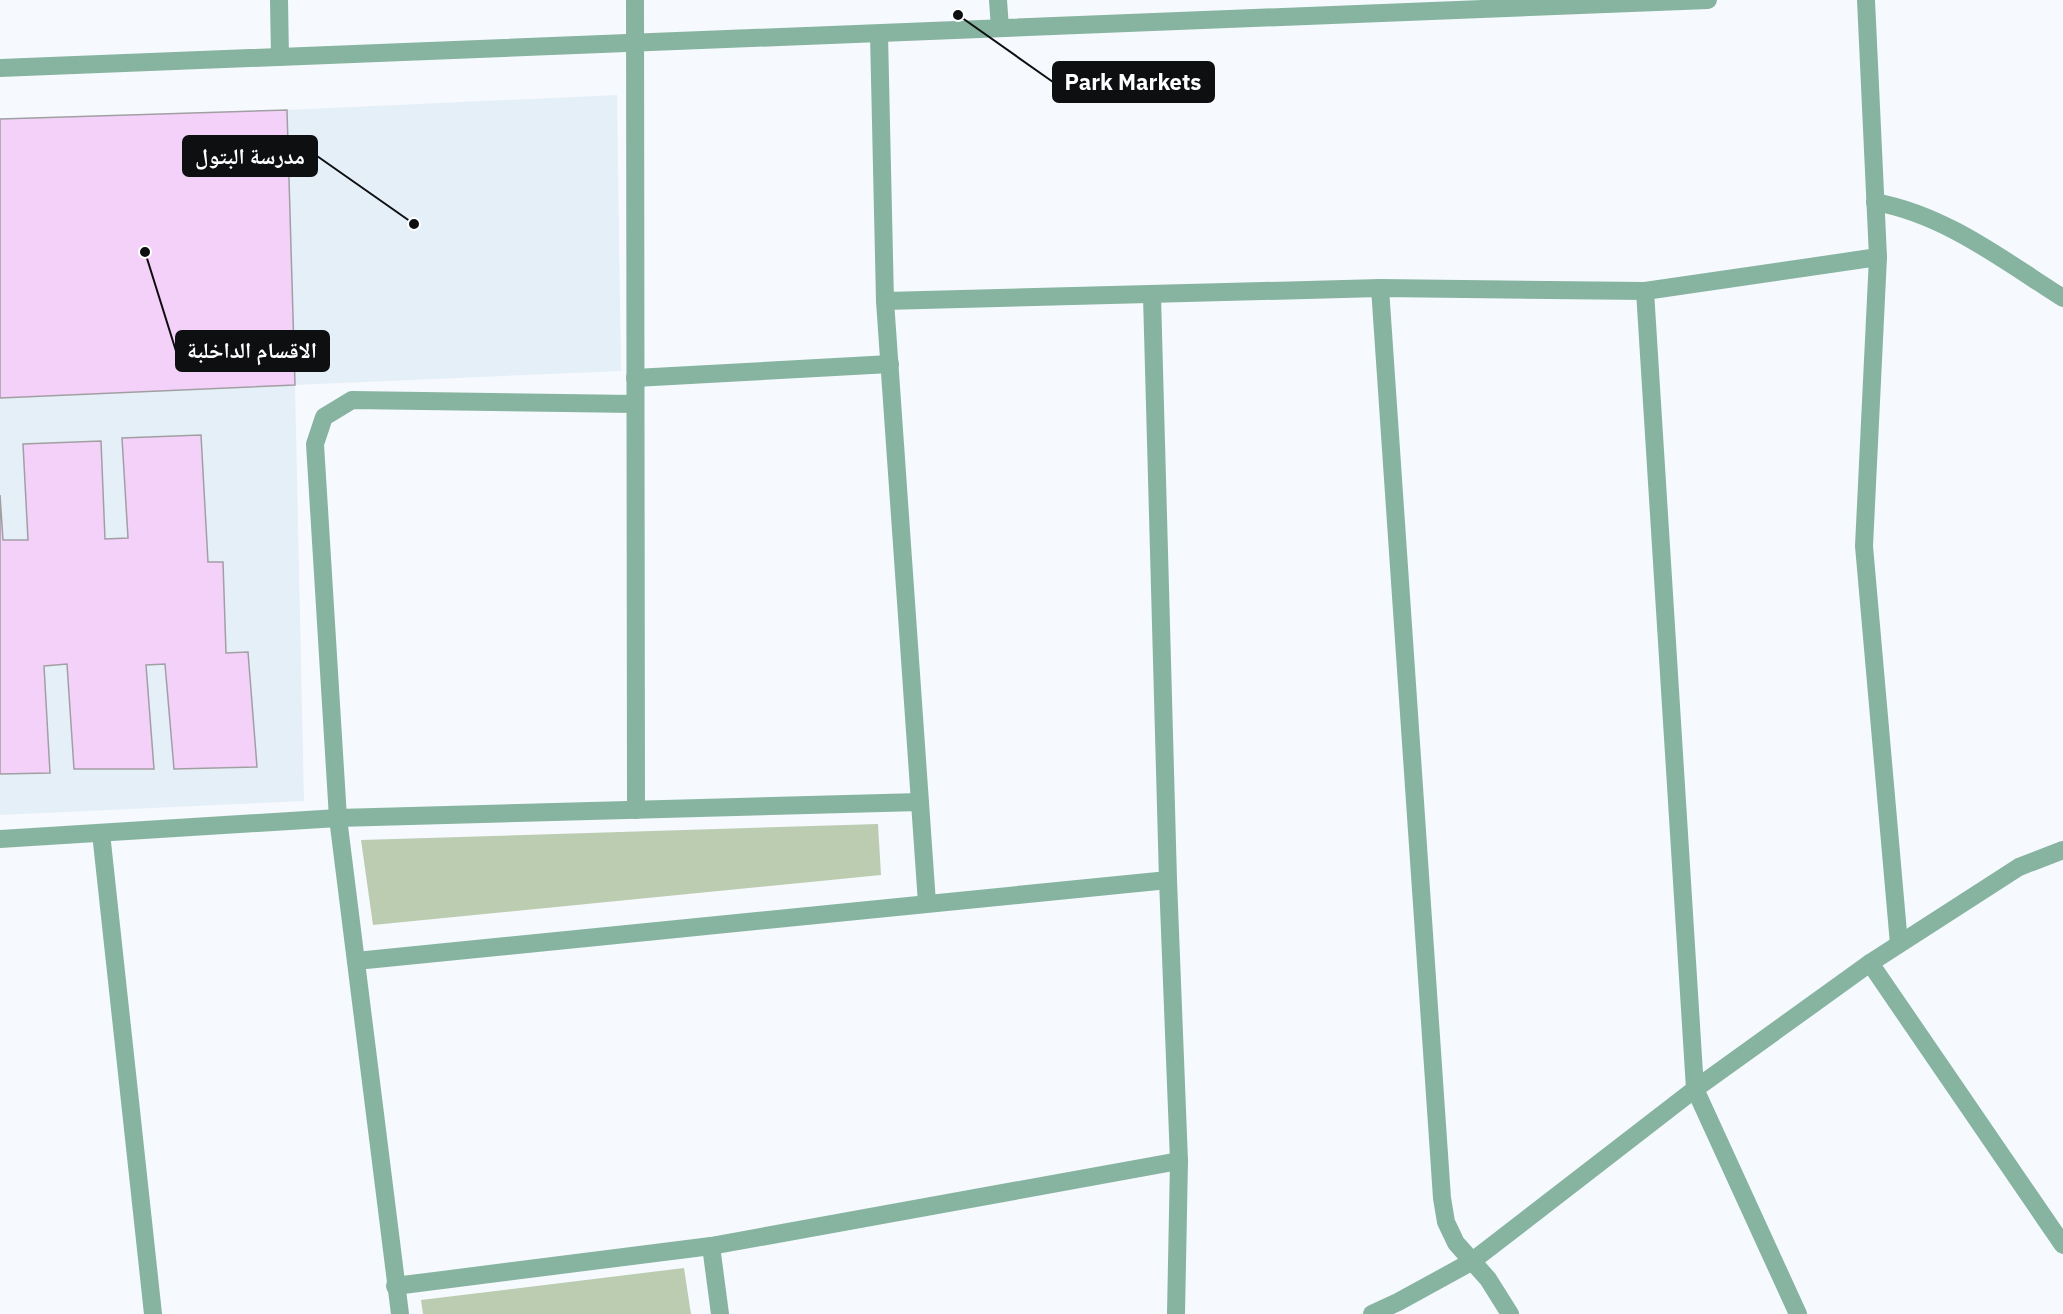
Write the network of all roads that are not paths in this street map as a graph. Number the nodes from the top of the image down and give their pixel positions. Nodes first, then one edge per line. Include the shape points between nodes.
1 (279, 0) edge
2 (635, 0) edge
3 (998, 0) edge
4 (1708, 0) edge
5 (1866, 0) edge
6 (1336, 7) edge
7 (1000, 28) junction
8 (879, 34) junction
9 (637, 43) junction
10 (280, 57) junction
11 (0, 68) edge
12 (1875, 202) junction
13 (1878, 257) junction
14 (1380, 288) junction
15 (1645, 291) junction
16 (1152, 296) junction
17 (2063, 298) edge
18 (885, 301) junction
19 (890, 364) junction
20 (635, 378) junction
21 (635, 404) junction
22 (920, 802) junction
23 (636, 810) junction
24 (338, 818) junction
25 (101, 833) junction
26 (0, 839) edge
27 (2063, 850) edge
28 (1168, 880) junction
29 (927, 903) junction
30 (1899, 944) junction
31 (356, 961) junction
32 (1870, 963) junction
33 (1695, 1089) junction
34 (1179, 1161) junction
35 (2063, 1245) edge
36 (711, 1246) junction
37 (1471, 1262) junction
38 (395, 1286) junction
39 (153, 1314) edge
40 (400, 1314) edge
41 (720, 1314) edge
42 (1176, 1314) edge
43 (1372, 1314) edge
44 (1510, 1314) edge
45 (1798, 1314) edge

1 - 10 street
2 - 9 street
3 - 7 street
4 - 6 street
5 - 12 street
6 - 7 street
7 - 8 street
8 - 9 street
8 - 18 street
9 - 10 street
9 - 20 street
10 - 11 street
12 - 13 street
12 - 17 street via 1940,221
13 - 15 street
13 - 30 street via 1864,546
14 - 15 street
14 - 16 street
14 - 37 street via 1442,1198 1446,1222
15 - 33 street
16 - 18 street
16 - 28 street
18 - 19 street
19 - 20 street
19 - 22 street
20 - 21 street
21 - 23 street
21 - 24 street via 352,400 324,417 315,444
22 - 23 street
22 - 29 street
23 - 24 street
24 - 25 street
24 - 31 street
25 - 26 street
25 - 39 street
27 - 30 street via 2019,867
28 - 29 street
28 - 34 street
29 - 31 street
30 - 32 street
31 - 38 street
32 - 33 street
32 - 35 street
33 - 37 street
33 - 45 street
34 - 36 street
34 - 42 street
36 - 38 street
36 - 41 street
37 - 43 street
37 - 44 street via 1488,1279
38 - 40 street

